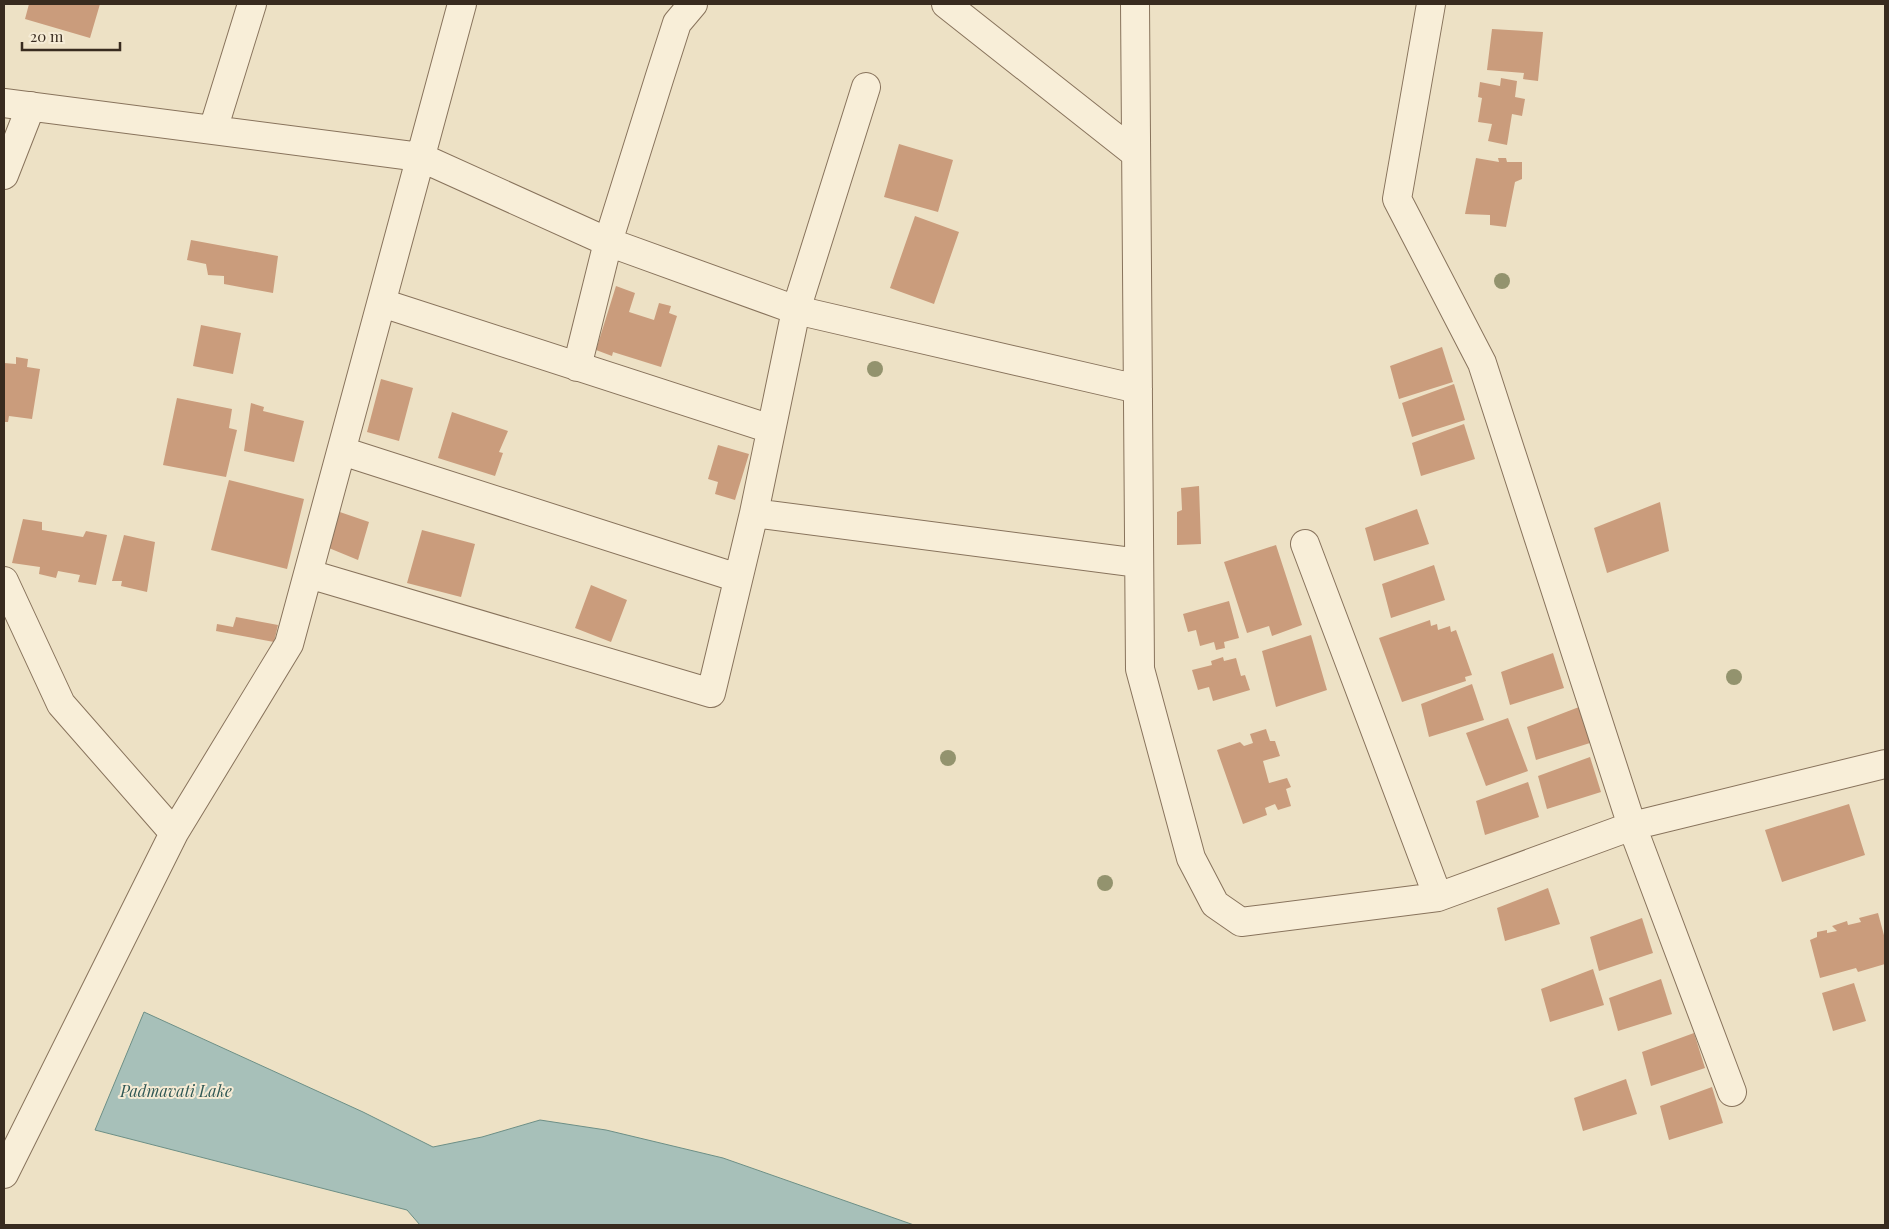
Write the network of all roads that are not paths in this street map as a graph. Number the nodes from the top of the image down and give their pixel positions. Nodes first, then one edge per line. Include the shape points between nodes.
1 (252, 4) edge
2 (462, 4) edge
3 (693, 4) edge
4 (946, 4) edge
5 (1135, 4) edge
6 (1431, 4) edge
7 (866, 87) dead end
8 (4, 103) edge
9 (31, 106) junction
10 (213, 130) junction
11 (1136, 154) junction
12 (420, 157) junction
13 (4, 175) edge
14 (608, 242) junction
15 (382, 303) junction
16 (796, 310) junction
17 (577, 367) junction
18 (1138, 389) junction
19 (771, 429) junction
20 (342, 451) junction
21 (754, 513) junction
22 (1305, 544) dead end
23 (1139, 563) junction
24 (309, 574) junction
25 (738, 578) junction
26 (4, 580) edge
27 (1885, 764) edge
28 (1632, 826) junction
29 (174, 833) junction
30 (1438, 898) junction
31 (1732, 1092) dead end
32 (4, 1174) edge

1 - 10 street
2 - 12 street
3 - 14 street via 677,23
4 - 11 street
5 - 11 street
6 - 28 street via 1397,199 1482,362
7 - 16 street
8 - 9 street
9 - 10 street
9 - 13 street
10 - 12 street
11 - 18 street
12 - 14 street
12 - 15 street
14 - 16 street
14 - 17 street
15 - 17 street
15 - 20 street
16 - 18 street
16 - 19 street
17 - 19 street
18 - 23 street
19 - 21 street
20 - 24 street
20 - 25 street
21 - 23 street
21 - 25 street
22 - 30 street
23 - 30 street via 1140,669 1192,858 1215,904 1241,922
24 - 25 street via 711,693
24 - 29 street via 290,644
26 - 29 street via 61,704
27 - 28 street
28 - 30 street
28 - 31 street
29 - 32 street

